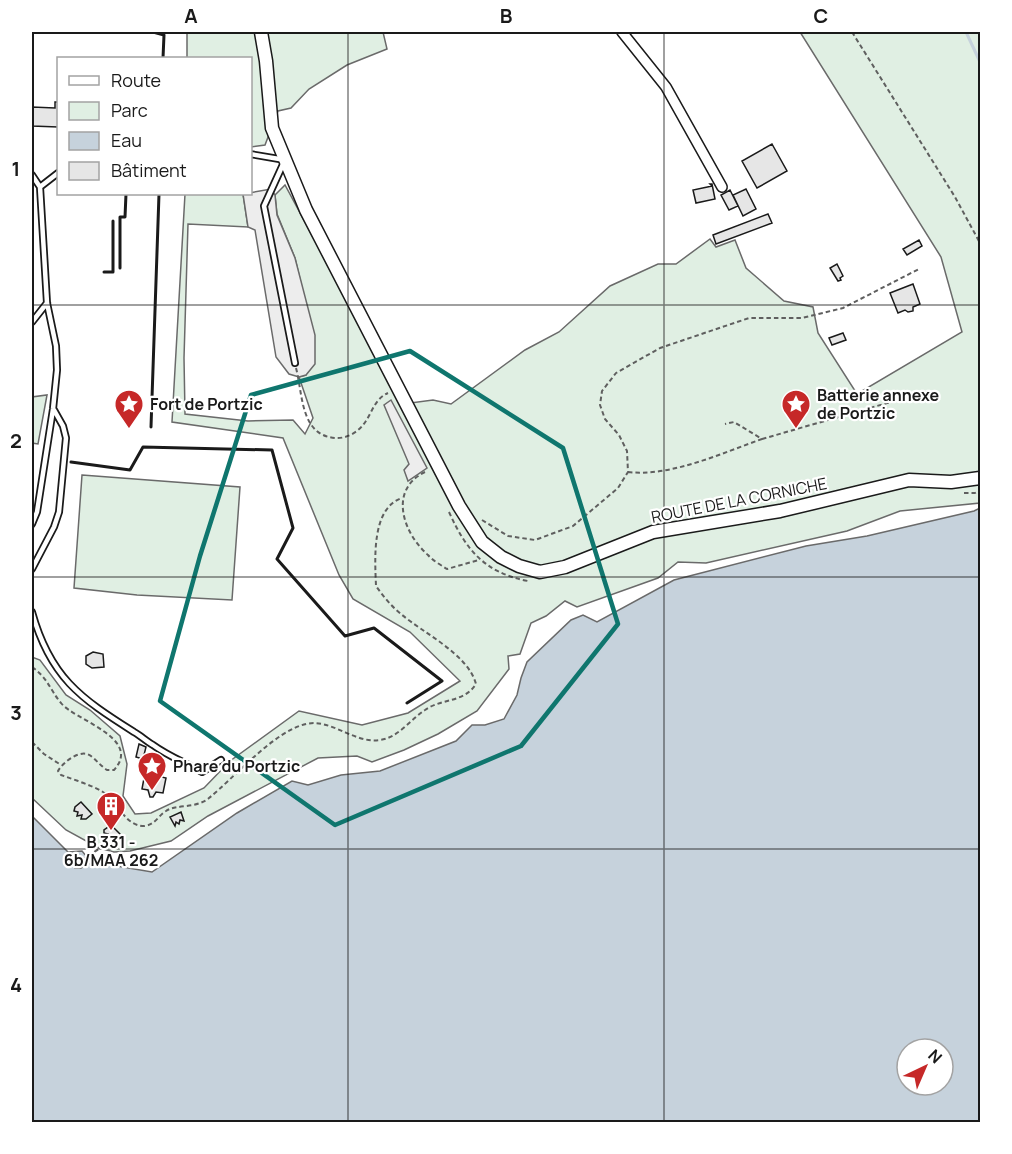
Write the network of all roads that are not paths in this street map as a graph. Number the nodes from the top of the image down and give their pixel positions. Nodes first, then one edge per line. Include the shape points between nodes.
1 (261, 32) edge
2 (622, 32) edge
3 (252, 154) edge
4 (285, 160) junction
5 (57, 174) edge
6 (32, 175) edge
7 (40, 187) junction
8 (722, 187) dead end
9 (47, 303) junction
10 (32, 322) edge
11 (295, 363) road end
12 (53, 409) junction
13 (981, 478) edge
14 (32, 524) edge
15 (32, 569) edge
16 (32, 612) edge
17 (221, 760) dead end

1 - 4 street, ROUTE DE LA CORNICHE via 272,128
2 - 8 street via 666,87
3 - 4 lane
4 - 11 lane via 264,206
4 - 13 street, ROUTE DE LA CORNICHE via 306,210 459,506 482,542 519,566 540,572 565,567 653,532 780,511 909,480 951,482
5 - 7 lane
6 - 7 lane
7 - 9 lane
9 - 10 lane
9 - 12 lane via 56,346
12 - 14 lane
12 - 15 lane via 66,438 59,512
16 - 17 lane via 52,661 89,703 202,772

